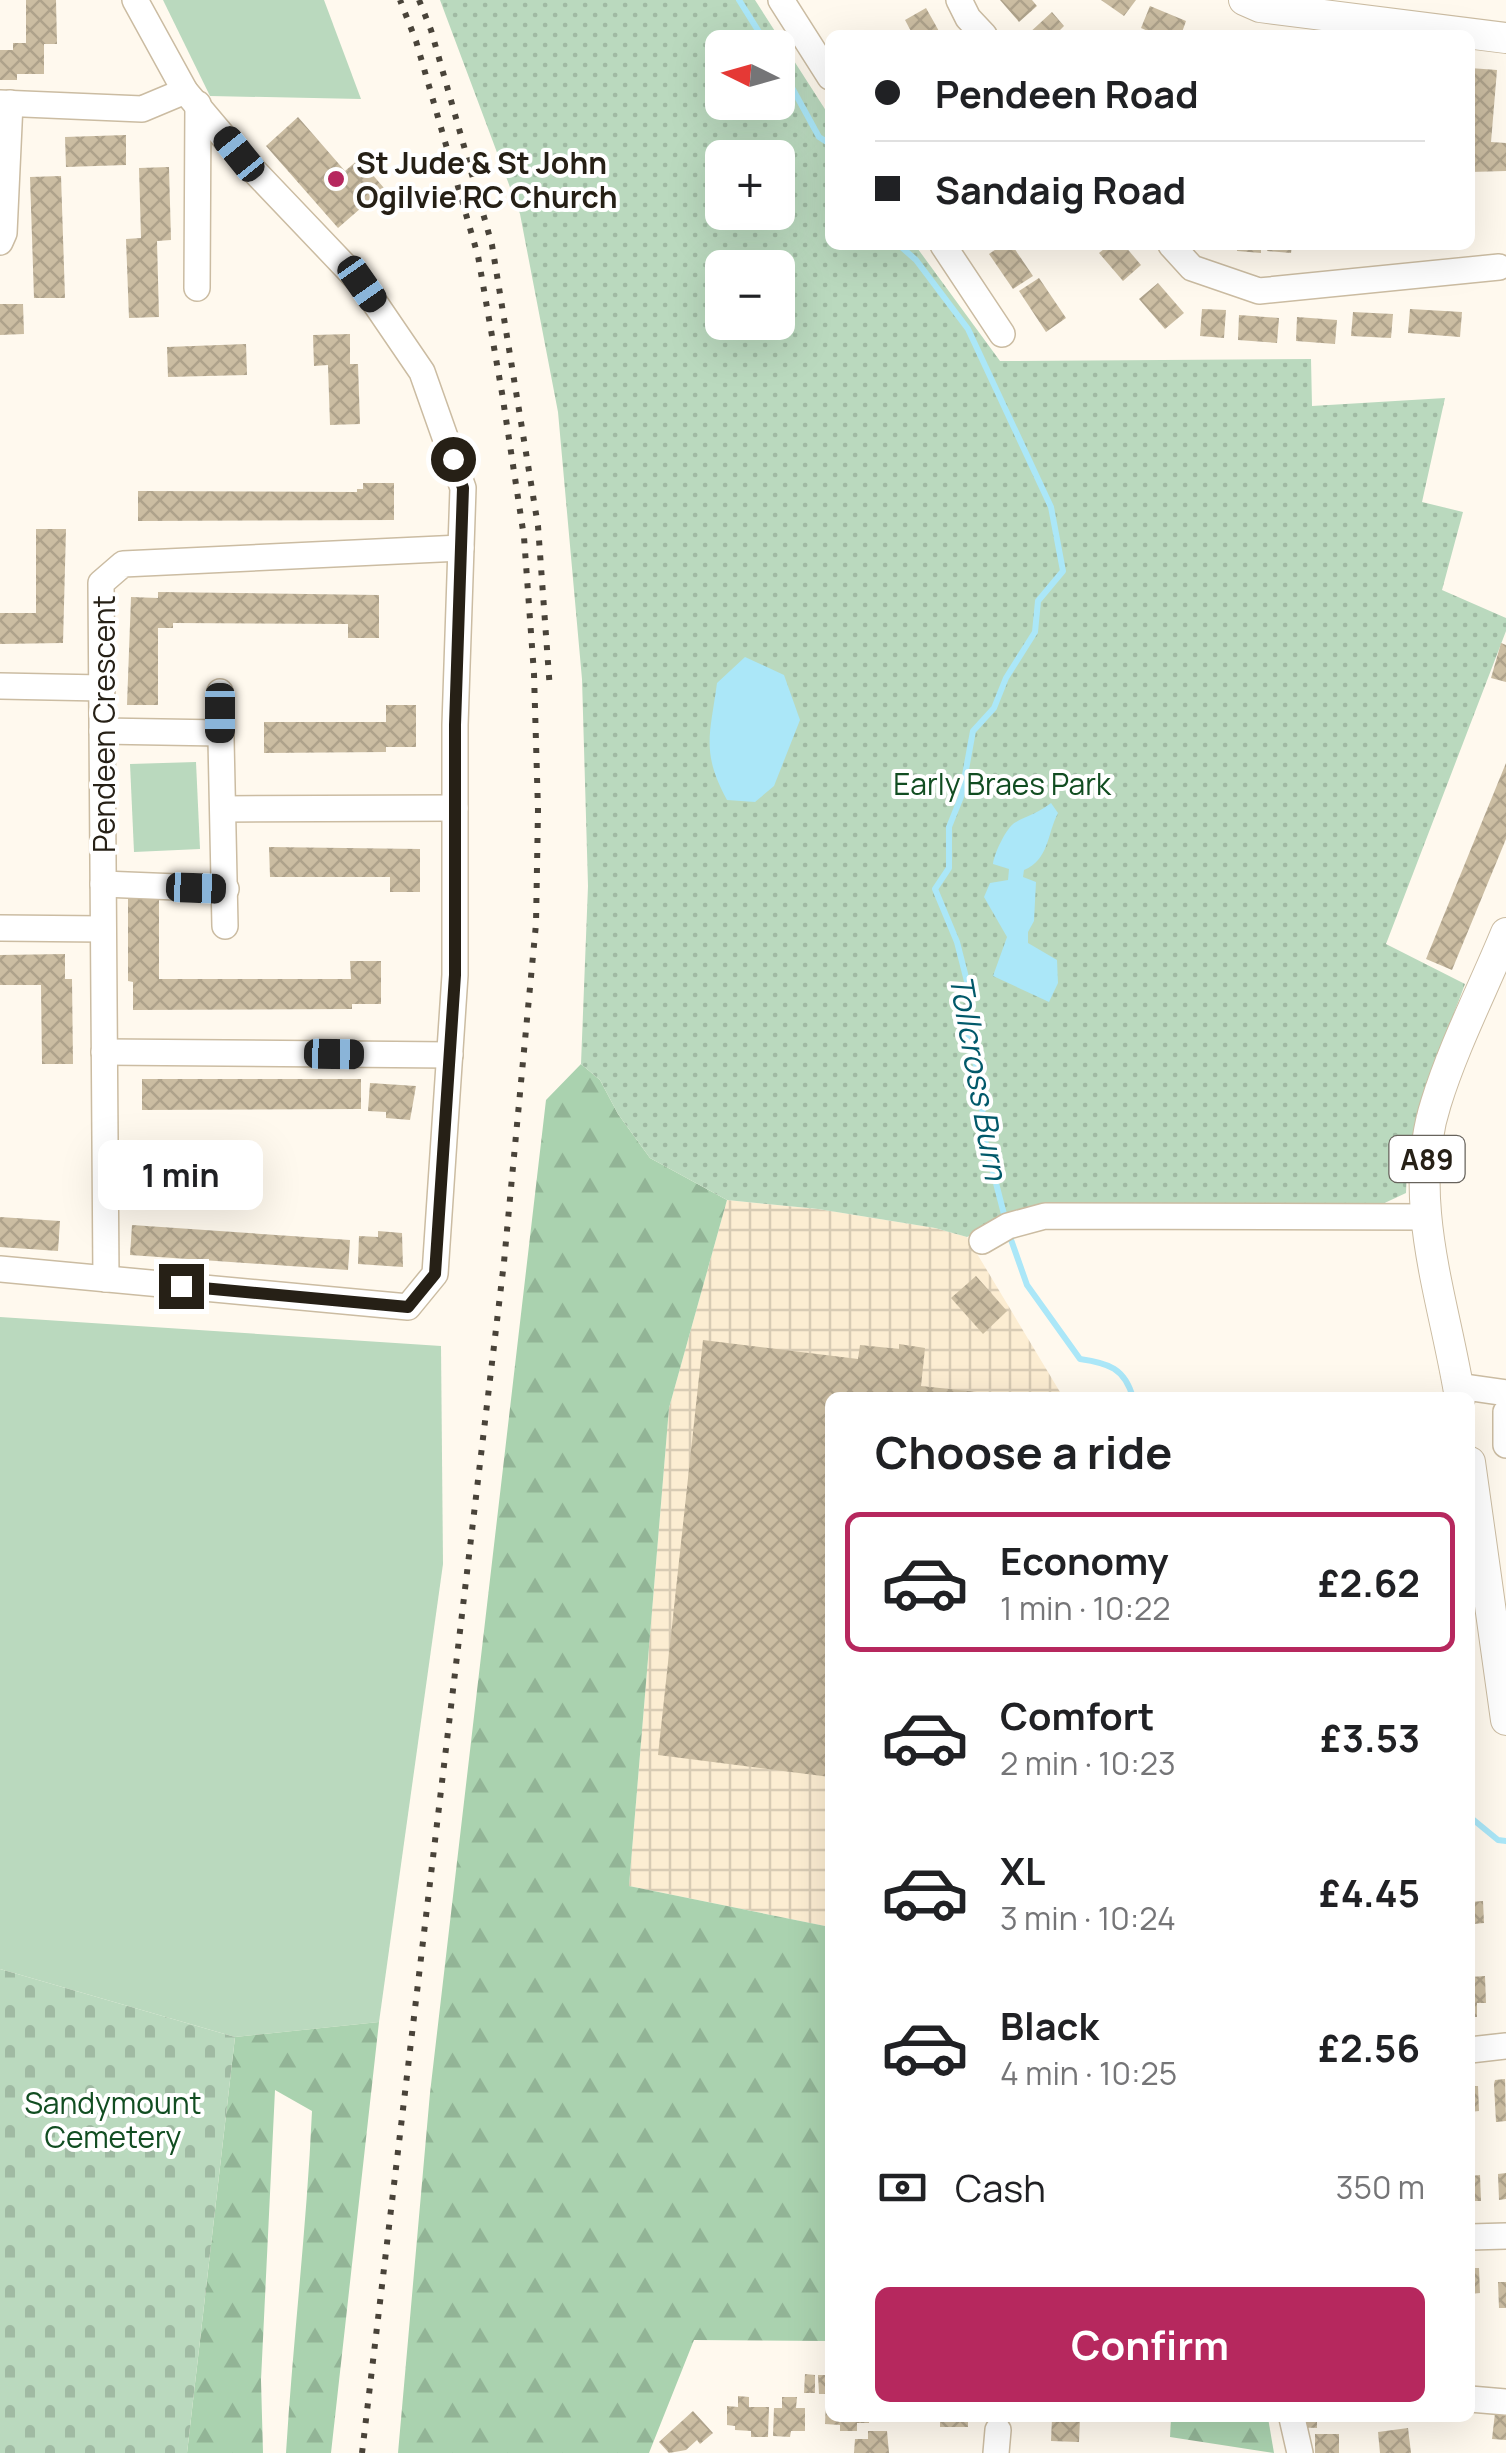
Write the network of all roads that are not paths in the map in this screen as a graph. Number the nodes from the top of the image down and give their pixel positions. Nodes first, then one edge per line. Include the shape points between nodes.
1 (135, 0) edge
2 (781, 0) edge
3 (960, 0) edge
4 (1244, 0) edge
5 (979, 30) edge
6 (1443, 30) edge
7 (1475, 34) edge
8 (1506, 38) edge
9 (825, 69) edge
10 (192, 98) junction
11 (5, 103) edge
12 (0, 242) edge
13 (946, 250) edge
14 (1176, 250) edge
15 (1499, 266) dead end
16 (197, 288) dead end
17 (1002, 334) dead end
18 (461, 548) junction
19 (0, 686) edge
20 (102, 688) junction
21 (220, 692) dead end
22 (102, 731) junction
23 (220, 733) junction
24 (223, 808) junction
25 (455, 808) junction
26 (103, 884) junction
27 (226, 889) junction
28 (225, 926) dead end
29 (0, 928) edge
30 (103, 929) junction
31 (1506, 933) edge
32 (104, 1052) junction
33 (450, 1056) junction
34 (1428, 1217) junction
35 (982, 1241) dead end
36 (0, 1269) edge
37 (106, 1279) junction
38 (1459, 1392) edge
39 (1475, 1392) edge
40 (1506, 1393) edge
41 (1506, 1412) edge
42 (1506, 1445) edge
43 (1475, 1498) edge
44 (1506, 1720) edge
45 (1506, 2046) edge
46 (1475, 2049) edge
47 (1506, 2236) edge
48 (1475, 2237) edge
49 (1475, 2399) edge
50 (1506, 2402) edge
51 (1293, 2422) edge
52 (1300, 2453) edge

1 - 10 street
2 - 9 street
3 - 5 street
4 - 6 main road
7 - 8 main road
10 - 11 street via 142,109
10 - 16 street
10 - 18 street via 362,284 422,372 463,488
11 - 12 street
13 - 17 street
14 - 15 street via 1192,268 1259,291
18 - 20 street, Pendeen Crescent via 123,564 101,583
18 - 25 street
19 - 20 street
20 - 22 street, Pendeen Crescent
21 - 23 street
22 - 23 street
22 - 26 street, Pendeen Crescent
23 - 24 street
24 - 25 street
24 - 27 street
25 - 33 street
26 - 27 street
26 - 30 street, Pendeen Crescent
27 - 28 street
29 - 30 street
30 - 32 street, Pendeen Crescent
31 - 34 main road, A89 via 1435,1104
32 - 33 street
32 - 37 street, Pendeen Crescent
33 - 37 street via 435,1274 408,1307
34 - 35 street via 1044,1216
34 - 38 main road, A89
36 - 37 street
39 - 40 street
41 - 42 street
43 - 44 main road
45 - 46 street
47 - 48 street
49 - 50 street
51 - 52 street

